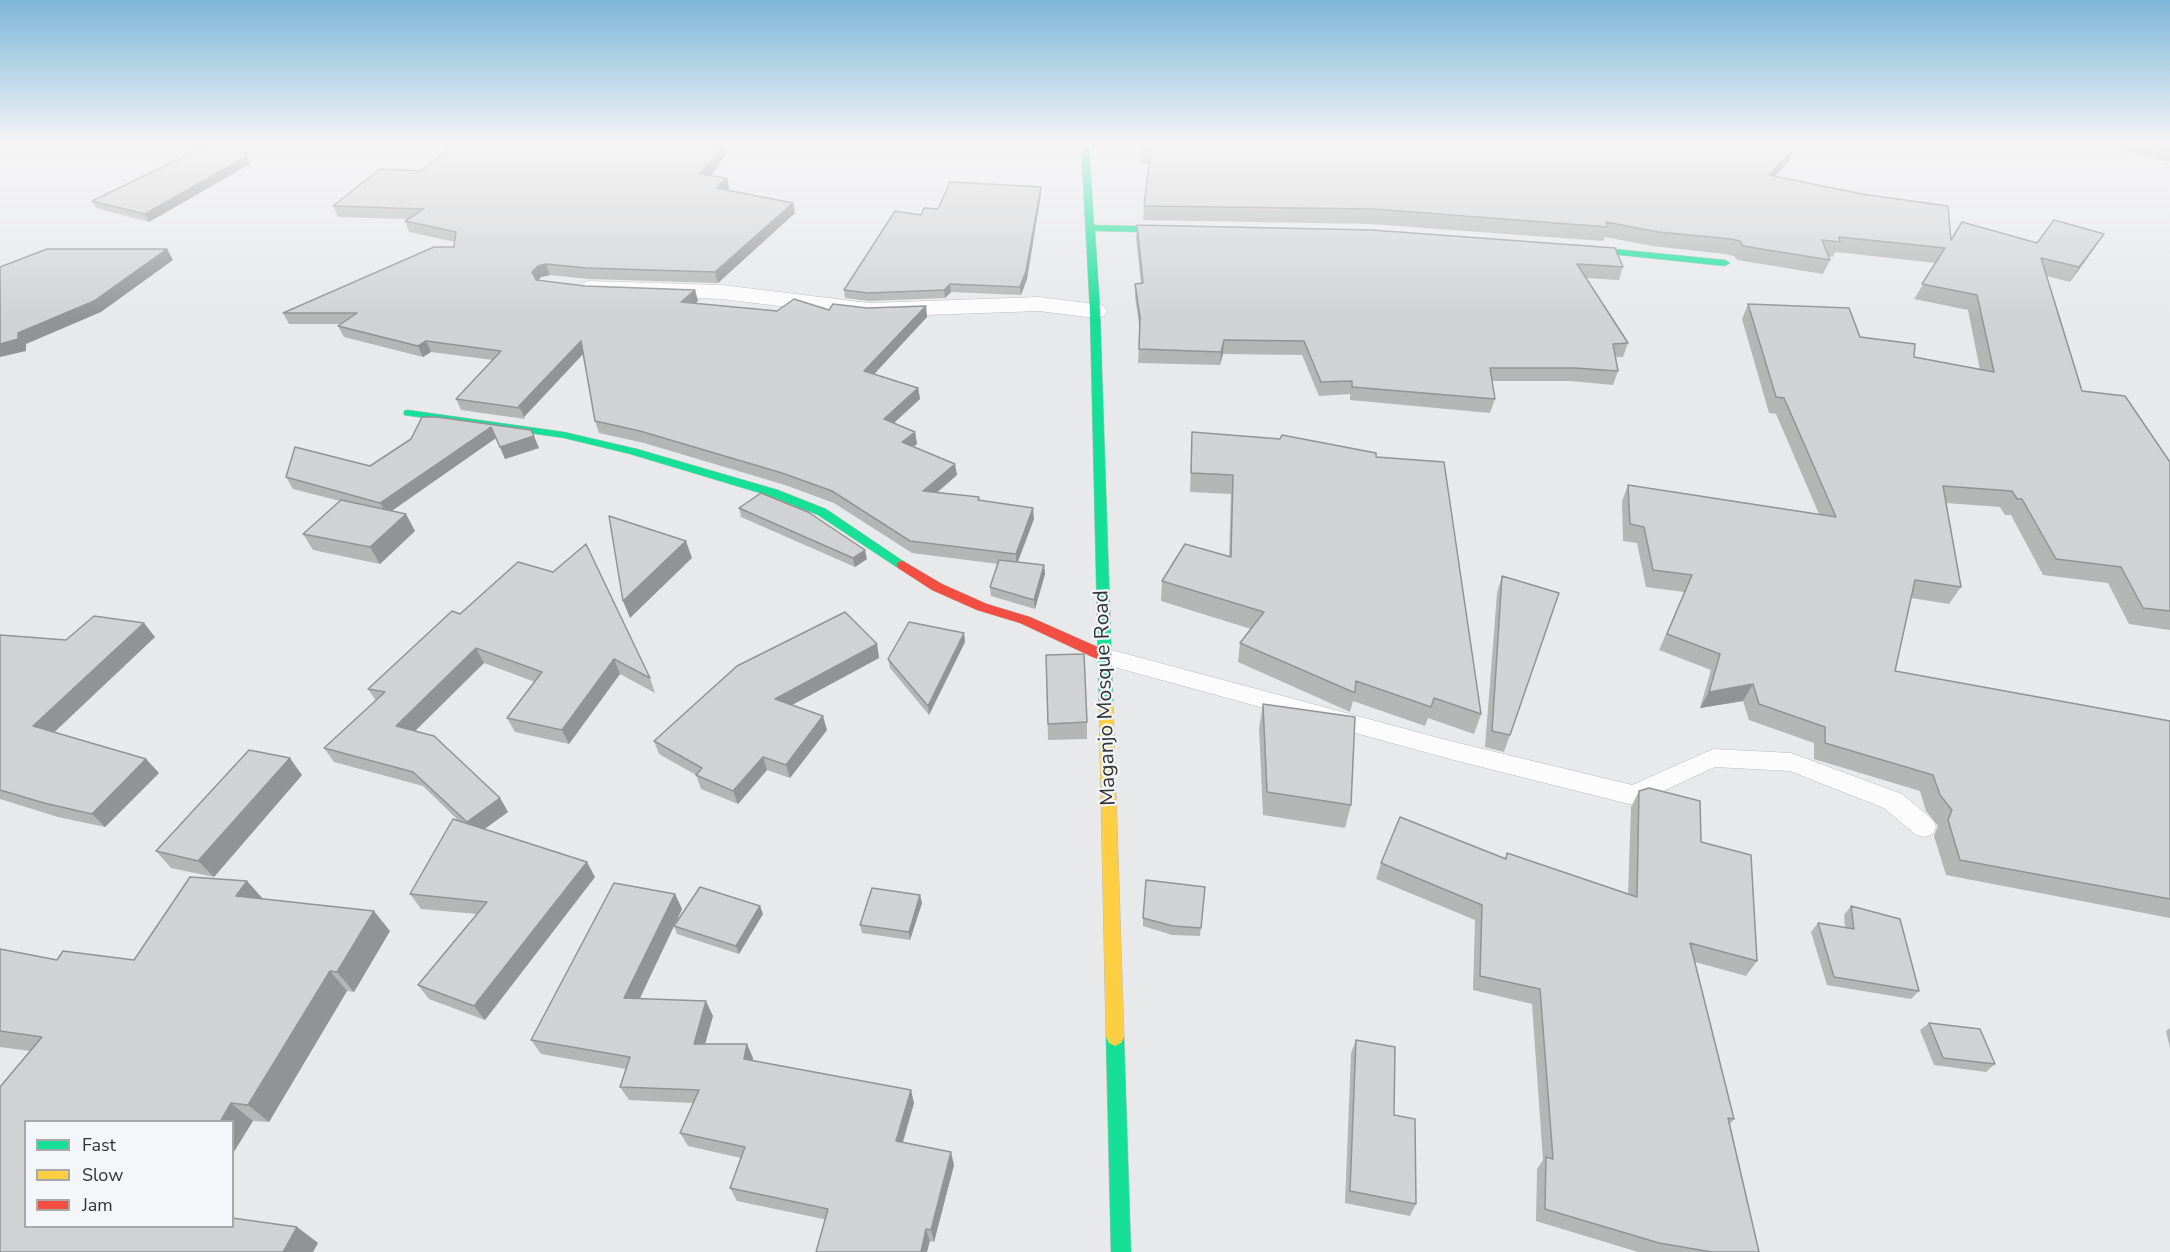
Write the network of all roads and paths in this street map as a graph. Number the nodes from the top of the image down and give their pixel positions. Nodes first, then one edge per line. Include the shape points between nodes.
1 (1088, 202) edge
2 (1090, 228) junction
3 (1195, 230) edge
4 (1556, 246) edge
5 (1725, 263) dead end
6 (569, 286) edge
7 (1095, 311) junction
8 (408, 413) dead end
9 (1104, 656) junction
10 (1924, 827) dead end
11 (1121, 1252) edge

1 - 2 street, Maganjo Mosque Road
2 - 3 street
2 - 7 street, Maganjo Mosque Road
4 - 5 street
6 - 7 street via 722,292 869,310 1039,304
7 - 9 street, Maganjo Mosque Road
8 - 9 street via 564,435 774,493 822,512 938,588 1025,620
9 - 10 lane via 1633,795 1713,758 1791,762 1893,801
9 - 11 street, Maganjo Mosque Road

